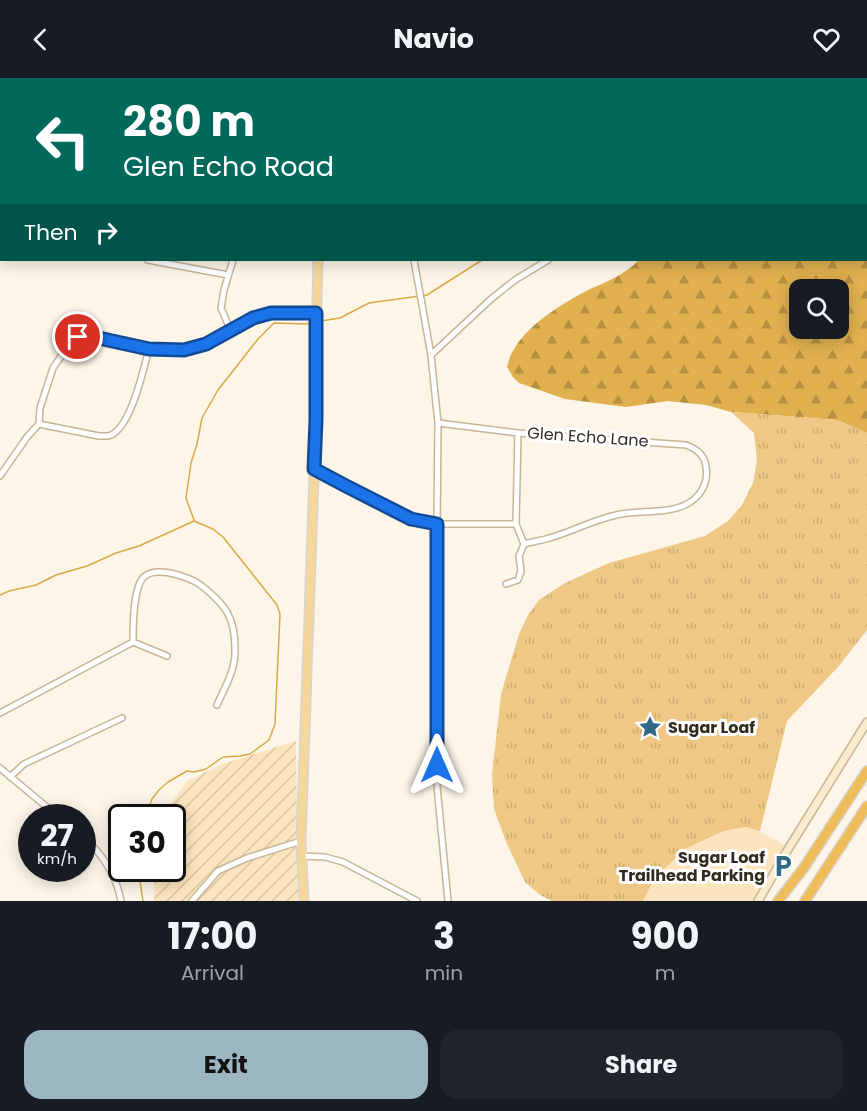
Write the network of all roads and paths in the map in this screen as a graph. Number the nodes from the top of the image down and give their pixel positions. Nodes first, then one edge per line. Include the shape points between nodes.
1 (153, 261) edge
2 (187, 261) edge
3 (233, 261) edge
4 (318, 261) edge
5 (414, 261) edge
6 (546, 261) edge
7 (186, 267) junction
8 (228, 275) junction
9 (316, 313) junction
10 (80, 315) dead end
11 (231, 331) junction
12 (78, 337) junction
13 (149, 349) junction
14 (431, 355) junction
15 (438, 423) junction
16 (39, 424) junction
17 (518, 433) junction
18 (314, 469) junction
19 (0, 476) edge
20 (437, 524) junction
21 (516, 524) junction
22 (524, 544) junction
23 (506, 584) dead end
24 (133, 642) junction
25 (167, 656) dead end
26 (217, 705) dead end
27 (0, 713) edge
28 (122, 718) dead end
29 (867, 722) edge
30 (0, 768) edge
31 (867, 771) edge
32 (10, 777) junction
33 (43, 804) edge
34 (867, 806) edge
35 (302, 842) junction
36 (96, 850) edge
37 (302, 856) junction
38 (806, 900) edge
39 (121, 901) edge
40 (192, 901) edge
41 (306, 901) edge
42 (417, 901) edge
43 (448, 901) edge
44 (758, 901) edge
45 (778, 901) edge

1 - 7 street
2 - 7 street
3 - 8 street
4 - 9 main road
5 - 14 street
6 - 14 street via 491,299
7 - 8 street
8 - 11 street via 221,308
9 - 11 street via 271,313
9 - 18 main road
10 - 12 street
11 - 13 street via 195,348
12 - 13 street
12 - 16 street via 70,342 53,368
13 - 16 street via 126,419 114,434
14 - 15 street
15 - 17 street, Glen Echo Lane
15 - 20 street
16 - 19 street
17 - 21 street
17 - 22 street, Glen Echo Lane via 686,445 698,450 707,468 704,486 686,505 623,513
18 - 20 street via 411,519
18 - 35 main road
20 - 21 street
20 - 43 street via 437,786
21 - 22 street
22 - 23 street via 518,580
24 - 25 street
24 - 26 street via 133,619 143,576 169,573 195,581 228,613 233,630 236,650 232,671
24 - 27 street
28 - 32 street via 24,764
29 - 44 street
30 - 32 street
31 - 45 highway
32 - 33 street
34 - 38 highway
35 - 37 main road
35 - 40 street via 218,871
36 - 39 street via 110,866
37 - 41 main road
37 - 42 street via 344,862

